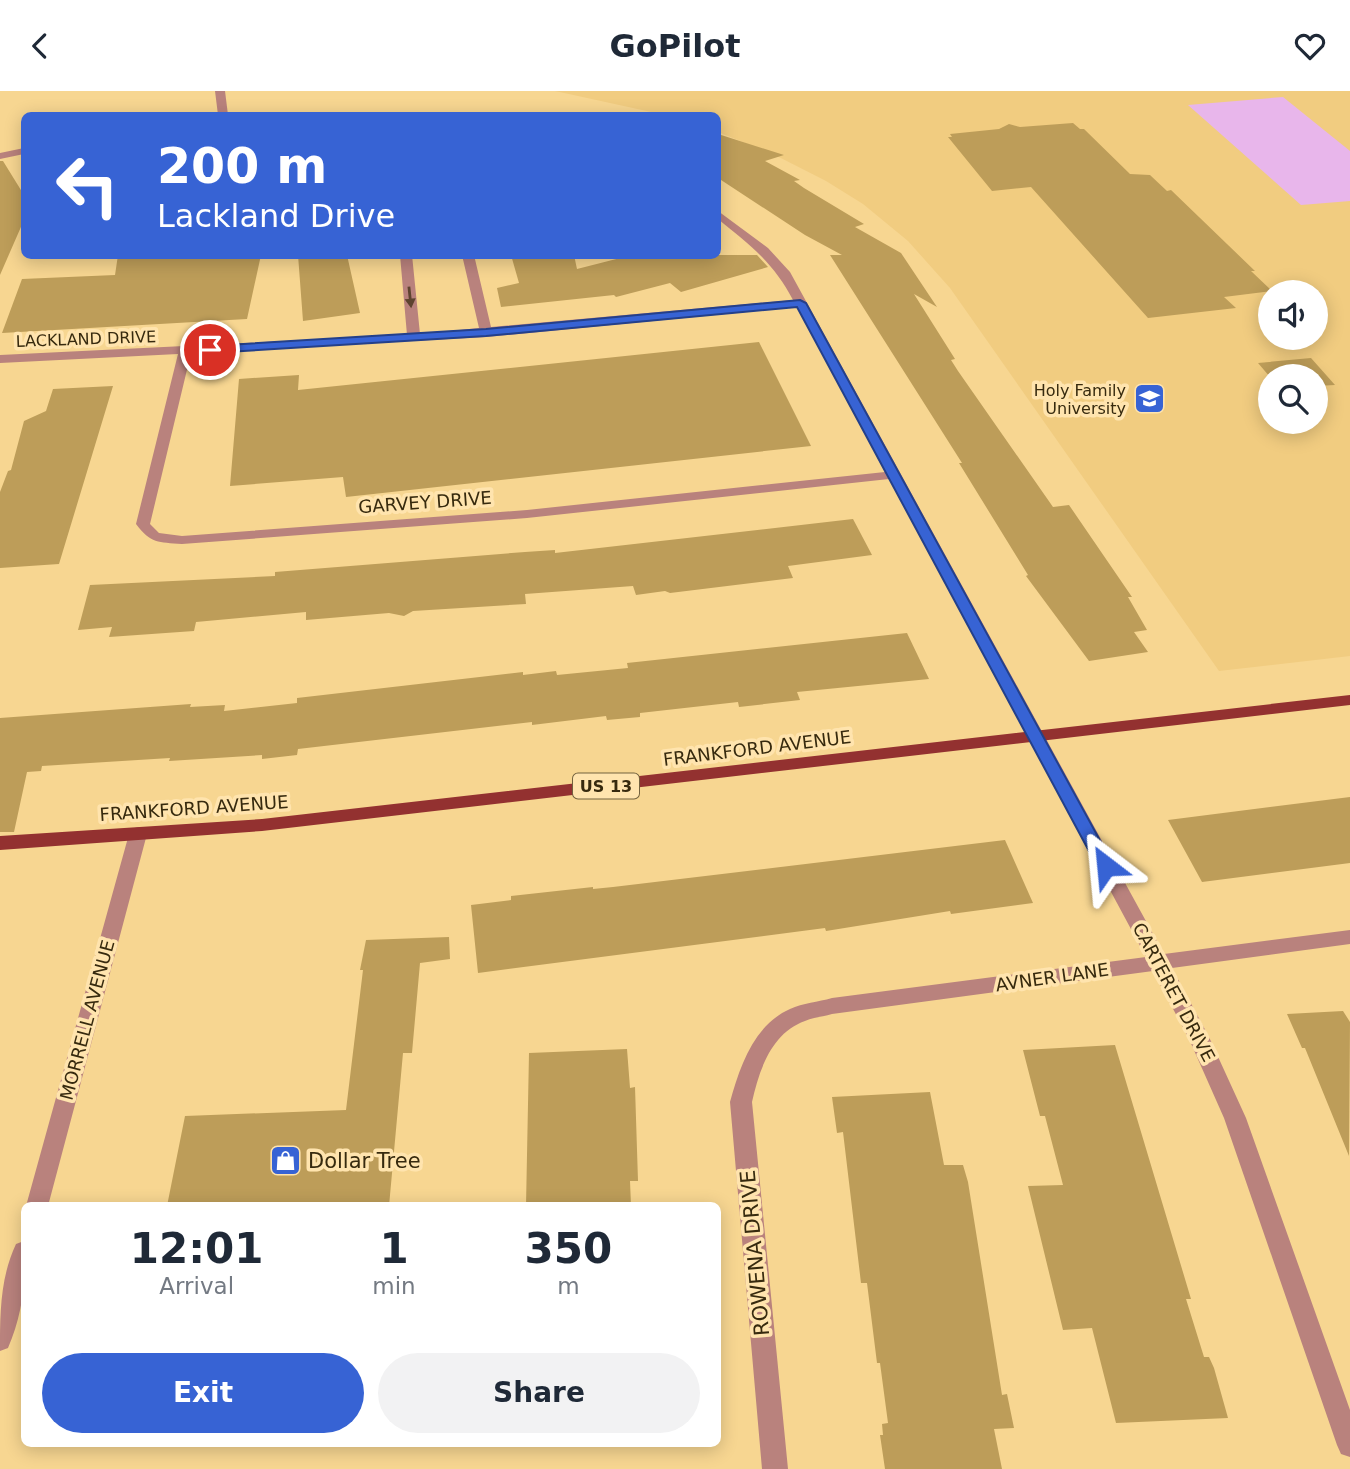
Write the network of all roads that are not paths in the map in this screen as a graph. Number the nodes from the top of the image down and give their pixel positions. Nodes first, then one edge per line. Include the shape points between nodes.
1 (220, 91) edge
2 (223, 112) edge
3 (21, 152) edge
4 (0, 156) edge
5 (721, 216) edge
6 (406, 259) edge
7 (469, 259) edge
8 (800, 303) junction
9 (486, 333) junction
10 (414, 338) junction
11 (185, 351) junction
12 (0, 359) edge
13 (892, 475) junction
14 (1350, 701) edge
15 (1035, 736) junction
16 (138, 834) junction
17 (0, 843) edge
18 (1350, 937) edge
19 (1159, 963) junction
20 (764, 1042) joint
21 (38, 1202) edge
22 (21, 1262) edge
23 (0, 1340) edge
24 (1350, 1445) edge
25 (775, 1469) edge

1 - 2 street
3 - 4 street
5 - 8 street, CARTERET DRIVE via 764,250
6 -> 10 street
7 - 9 street
8 - 9 street, LACKLAND DRIVE
8 - 13 street, CARTERET DRIVE
9 - 10 street, LACKLAND DRIVE
10 - 11 street, LACKLAND DRIVE
11 - 12 street, LACKLAND DRIVE
11 - 13 street, GARVEY DRIVE via 143,524 154,537 182,540 527,514
13 - 15 street, CARTERET DRIVE
14 - 15 main road, FRANKFORD AVENUE / US 13
15 - 16 main road, FRANKFORD AVENUE / US 13 via 288,822
15 - 19 street, CARTERET DRIVE
16 - 17 main road, FRANKFORD AVENUE / US 13
16 - 21 street, MORRELL AVENUE
18 - 19 street, AVNER LANE
19 - 20 street, AVNER LANE via 832,1006 794,1016
19 - 24 street, CARTERET DRIVE via 1219,1078
20 - 25 street, ROWENA DRIVE via 750,1068 741,1102
22 - 23 street

